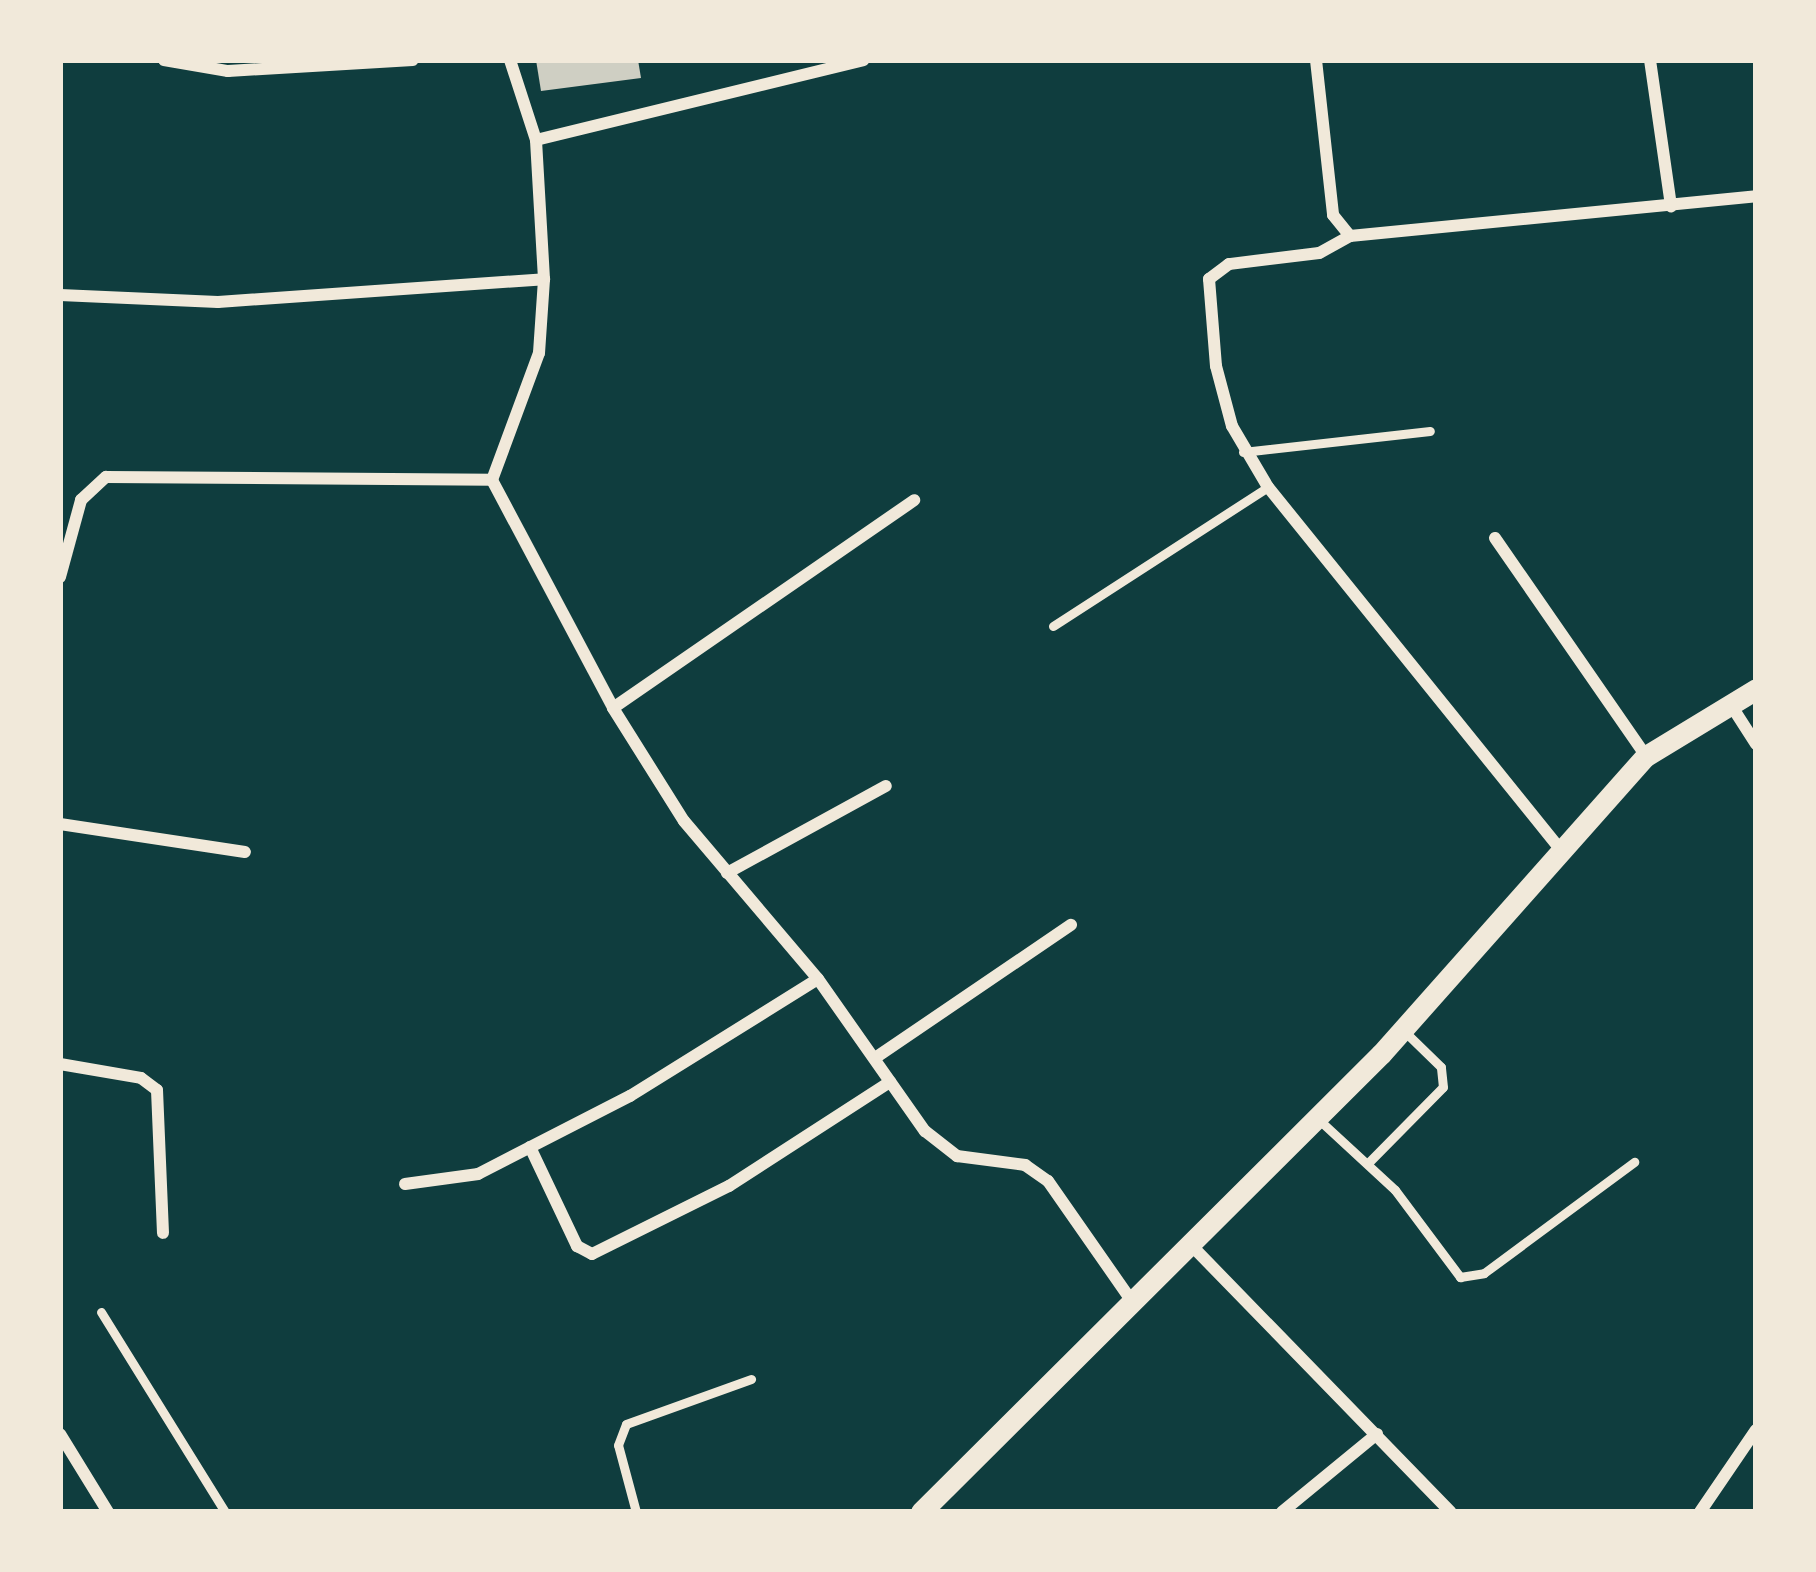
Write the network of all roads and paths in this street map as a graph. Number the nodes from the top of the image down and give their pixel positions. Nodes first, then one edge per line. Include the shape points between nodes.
1 (164, 60) edge
2 (412, 60) edge
3 (510, 60) edge
4 (863, 60) edge
5 (1316, 60) edge
6 (1650, 60) edge
7 (536, 140) junction
8 (1756, 196) edge
9 (1671, 206) junction
10 (1349, 236) junction
11 (544, 280) junction
12 (60, 295) edge
13 (1430, 431) dead end
14 (1243, 452) junction
15 (492, 480) junction
16 (1268, 487) junction
17 (914, 500) dead end
18 (1495, 538) dead end
19 (62, 556) edge
20 (60, 577) edge
21 (1053, 626) dead end
22 (1756, 689) edge
23 (1728, 701) junction
24 (613, 708) junction
25 (1756, 744) edge
26 (1646, 756) junction
27 (886, 785) dead end
28 (60, 824) edge
29 (1562, 851) junction
30 (245, 852) dead end
31 (727, 873) junction
32 (1071, 925) dead end
33 (818, 979) junction
34 (1403, 1030) junction
35 (875, 1058) junction
36 (60, 1064) edge
37 (890, 1082) junction
38 (1317, 1118) junction
39 (530, 1147) junction
40 (1370, 1162) junction
41 (1634, 1162) dead end
42 (406, 1184) dead end
43 (163, 1233) dead end
44 (1192, 1246) junction
45 (1133, 1304) junction
46 (100, 1312) dead end
47 (751, 1379) dead end
48 (1756, 1430) edge
49 (60, 1434) edge
50 (1377, 1434) junction
51 (108, 1512) edge
52 (225, 1512) edge
53 (636, 1512) edge
54 (921, 1512) edge
55 (1282, 1512) edge
56 (1450, 1512) edge
57 (1700, 1512) edge

1 - 2 street via 228,71
3 - 7 street
4 - 7 street
5 - 10 street via 1334,215
6 - 9 street
7 - 11 street
8 - 9 street
9 - 10 street
10 - 14 street via 1319,253 1229,264 1208,279 1216,366
11 - 12 street via 218,302
11 - 15 street via 538,353
13 - 14 lane
14 - 16 street
15 - 19 street via 106,477 87,488
15 - 24 street
16 - 21 lane
16 - 29 street
17 - 24 street
18 - 26 street
19 - 20 street
22 - 23 street
23 - 25 street
23 - 26 street
24 - 31 street
26 - 29 street
27 - 31 street
28 - 30 street
29 - 34 street
31 - 33 street
32 - 35 street
33 - 35 street
33 - 39 street via 630,1096
34 - 38 street
34 - 40 lane via 1441,1067 1443,1087
35 - 37 street
36 - 43 street via 141,1078 158,1090
37 - 39 street via 729,1186 592,1255 577,1246
37 - 45 street via 943,1150 976,1163 1025,1165 1048,1181
38 - 40 lane
38 - 44 street
39 - 42 street via 455,1181
40 - 41 lane via 1460,1277 1484,1274
44 - 45 street
44 - 50 street
45 - 54 street
46 - 52 lane
47 - 53 lane via 626,1424 619,1445
48 - 57 street
49 - 51 street
50 - 55 street
50 - 56 street

